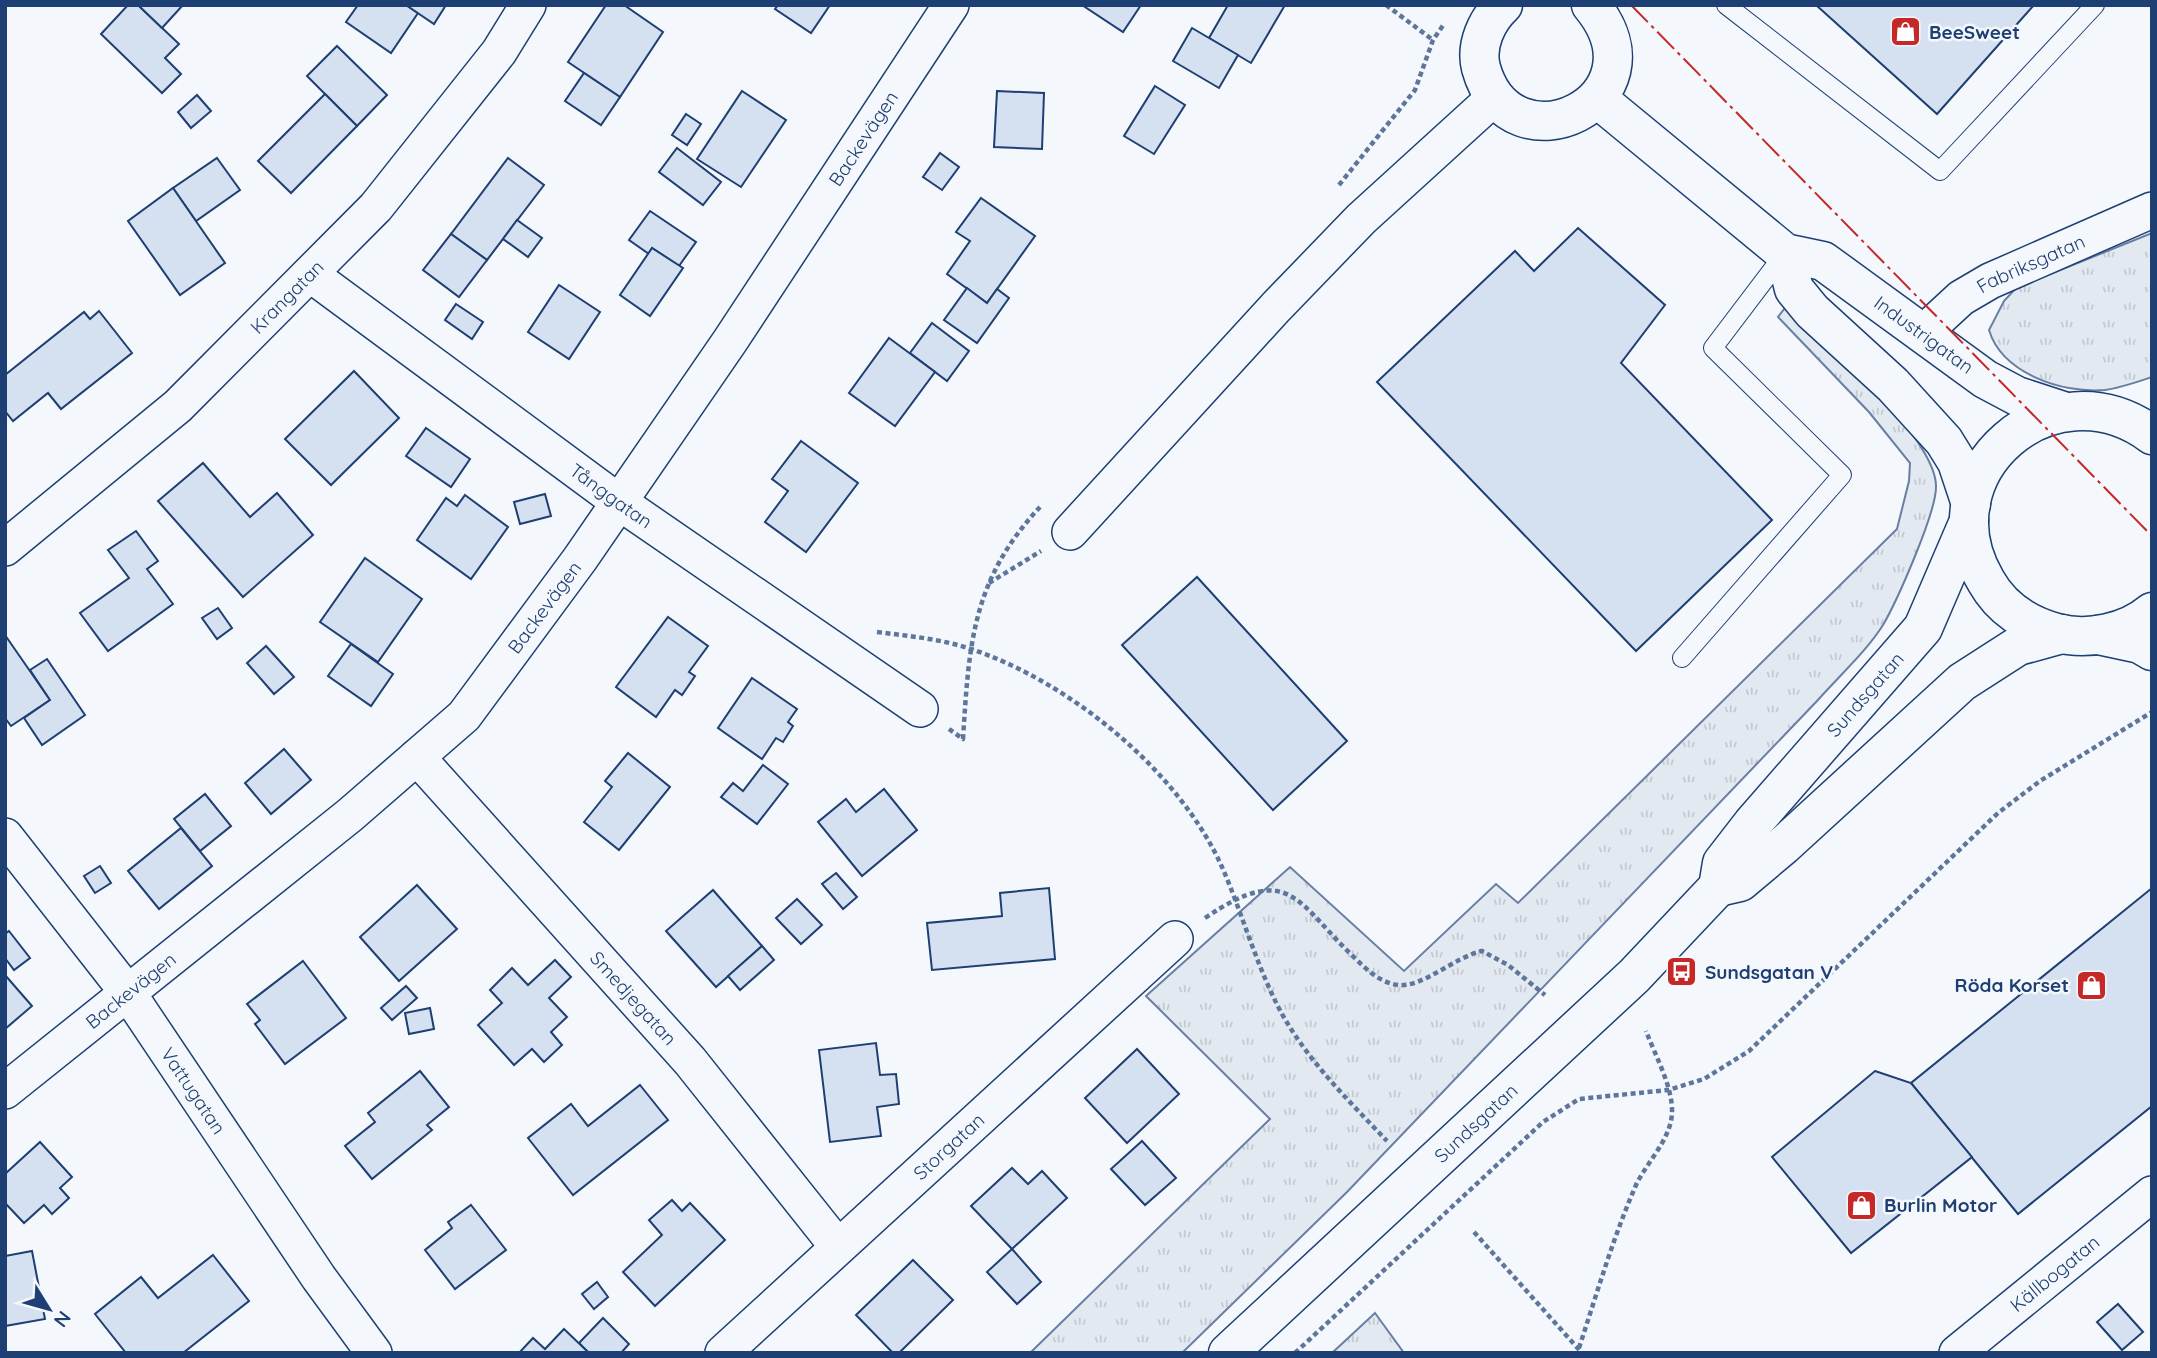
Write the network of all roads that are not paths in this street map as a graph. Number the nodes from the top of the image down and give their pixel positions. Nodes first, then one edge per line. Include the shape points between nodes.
1 (528, 5) edge
2 (951, 5) edge
3 (1591, 5) edge
4 (1726, 5) edge
5 (2095, 5) edge
6 (1492, 9) edge
7 (1495, 97) junction
8 (1598, 99) junction
9 (2152, 210) edge
10 (1785, 253) junction
11 (310, 274) junction
12 (1922, 334) junction
13 (2152, 411) edge
14 (2084, 412) junction
15 (2152, 435) edge
16 (619, 502) junction
17 (1970, 513) junction
18 (1070, 532) road end
19 (5, 548) edge
20 (2152, 612) edge
21 (2080, 635) junction
22 (2152, 650) edge
23 (1682, 658) dead end
24 (920, 709) dead end
25 (417, 757) junction
26 (5, 836) edge
27 (1718, 887) junction
28 (1175, 939) dead end
29 (128, 993) junction
30 (5, 1091) edge
31 (2152, 1194) edge
32 (838, 1247) junction
33 (374, 1353) edge
34 (723, 1353) edge
35 (1228, 1353) edge
36 (1957, 1353) edge

1 - 11 street, Krangatan via 499,52 376,207
2 - 16 street, Backevägen
3 - 8 main road via 1606,23 1614,49 1611,76
4 - 5 lane via 1940,171
6 - 7 main road via 1481,39 1480,64
7 - 8 main road via 1505,108 1529,120 1552,123 1582,112
7 - 18 street via 1361,219
8 - 10 main road, Industrigatan
9 - 12 street, Fabriksgatan via 1990,281 1961,299
10 - 12 main road, Industrigatan via 1823,261
10 - 17 main road via 1794,289 1812,311 1893,385 1944,442 1957,462
10 - 23 lane via 1713,348 1842,475
11 - 16 street, Tånggatan
11 - 19 street, Krangatan via 178,406
12 - 14 main road, Industrigatan via 2017,396
13 - 14 main road
14 - 15 main road, Industrigatan via 2135,424
14 - 17 main road, Sundsgatan via 2033,422 2004,442 1982,470
16 - 24 street, Tånggatan
16 - 25 street, Backevägen via 464,716
17 - 21 main road via 1972,548 1980,573 2001,602 2029,623
17 - 27 main road, Sundsgatan via 1933,612 1919,635 1753,823 1723,863
20 - 21 main road, Sundsgatan via 2131,625
21 - 22 main road
21 - 27 main road, Sundsgatan via 2018,646 1962,682 1740,882
25 - 29 street, Backevägen
25 - 32 street, Smedjegatan via 690,1061
26 - 29 street, Vattugatan
27 - 35 main road, Sundsgatan via 1634,976
28 - 32 street, Storgatan
29 - 30 street, Backevägen
29 - 33 street, Vattugatan
31 - 36 street, Källbogatan
32 - 34 street, Storgatan

